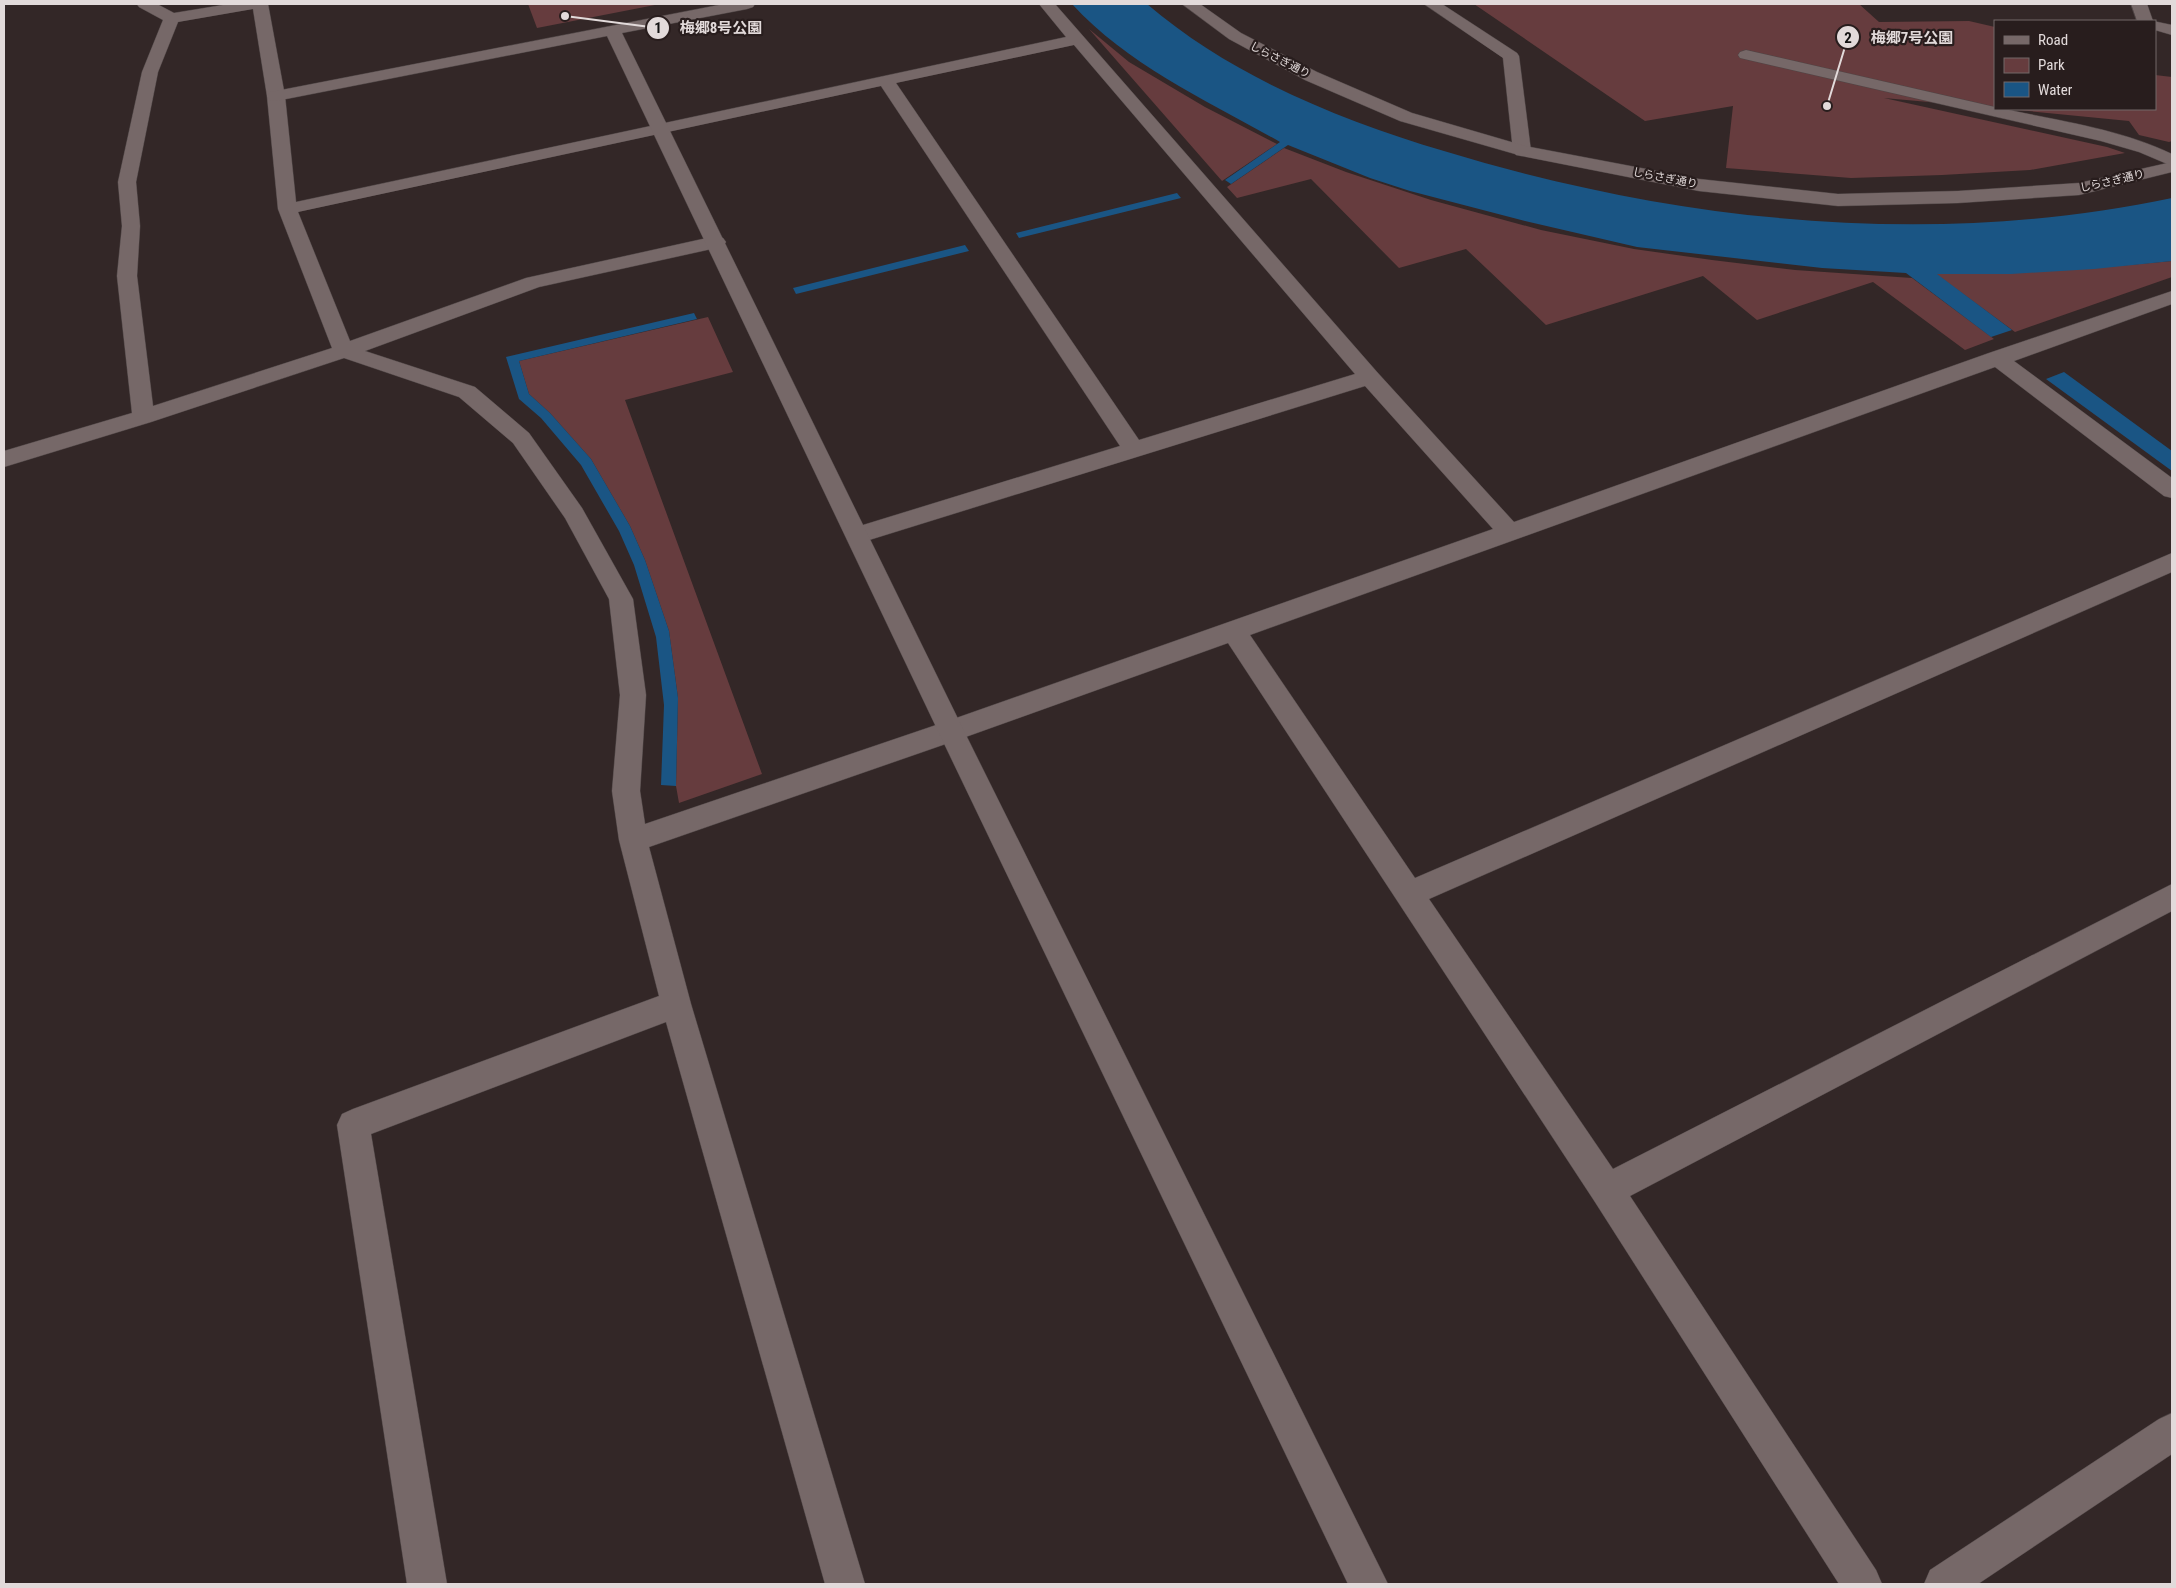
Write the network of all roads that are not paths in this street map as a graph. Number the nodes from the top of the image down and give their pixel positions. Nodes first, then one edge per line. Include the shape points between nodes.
1 (145, 4) edge
2 (256, 4) edge
3 (260, 4) edge
4 (747, 4) edge
5 (1047, 4) edge
6 (1190, 4) edge
7 (1432, 4) edge
8 (2139, 4) edge
9 (172, 18) junction
10 (2145, 20) edge
11 (2156, 25) edge
12 (2172, 30) edge
13 (612, 31) junction
14 (1078, 39) junction
15 (1746, 55) dead end
16 (886, 81) junction
17 (276, 96) junction
18 (662, 129) junction
19 (1522, 151) junction
20 (2172, 161) edge
21 (2172, 167) edge
22 (287, 209) junction
23 (716, 242) junction
24 (2172, 297) edge
25 (344, 351) junction
26 (1996, 358) junction
27 (1369, 377) junction
28 (143, 416) junction
29 (1133, 448) junction
30 (4, 459) edge
31 (2172, 490) edge
32 (1509, 532) junction
33 (858, 535) junction
34 (2172, 562) edge
35 (1234, 631) junction
36 (951, 731) junction
37 (633, 840) junction
38 (1410, 893) junction
39 (2172, 897) edge
40 (676, 1004) junction
41 (1607, 1190) junction
42 (2172, 1432) edge
43 (427, 1584) edge
44 (845, 1584) edge
45 (1368, 1584) edge
46 (1862, 1584) edge
47 (1944, 1584) edge

1 - 9 street
2 - 9 street
3 - 17 street
4 - 13 street
5 - 14 street
6 - 19 street, しらさぎ通り via 1236,36 1311,76 1406,117
7 - 19 street via 1511,56
8 - 10 street
9 - 28 street via 150,72 127,182 131,226 127,276
11 - 12 street
13 - 17 street
13 - 18 street
14 - 16 street
14 - 27 street
15 - 20 street via 2104,137 2145,148
16 - 18 street
16 - 29 street
17 - 22 street
18 - 22 street
18 - 23 street
19 - 21 street, しらさぎ通り via 1699,185 1838,200 2079,189
22 - 25 street
23 - 25 street via 534,282
23 - 33 street
24 - 26 street
25 - 28 street
25 - 37 street via 466,392 521,438 574,514 621,600 633,695 626,791
26 - 31 street
26 - 32 street
27 - 29 street
27 - 32 street
28 - 30 street
29 - 33 street
32 - 35 street
33 - 36 street
34 - 38 street
35 - 36 street
35 - 38 street
36 - 37 street
36 - 45 street
37 - 40 street
38 - 41 street
39 - 41 street
40 - 43 street via 353,1125
40 - 44 street
41 - 46 street
42 - 47 street

